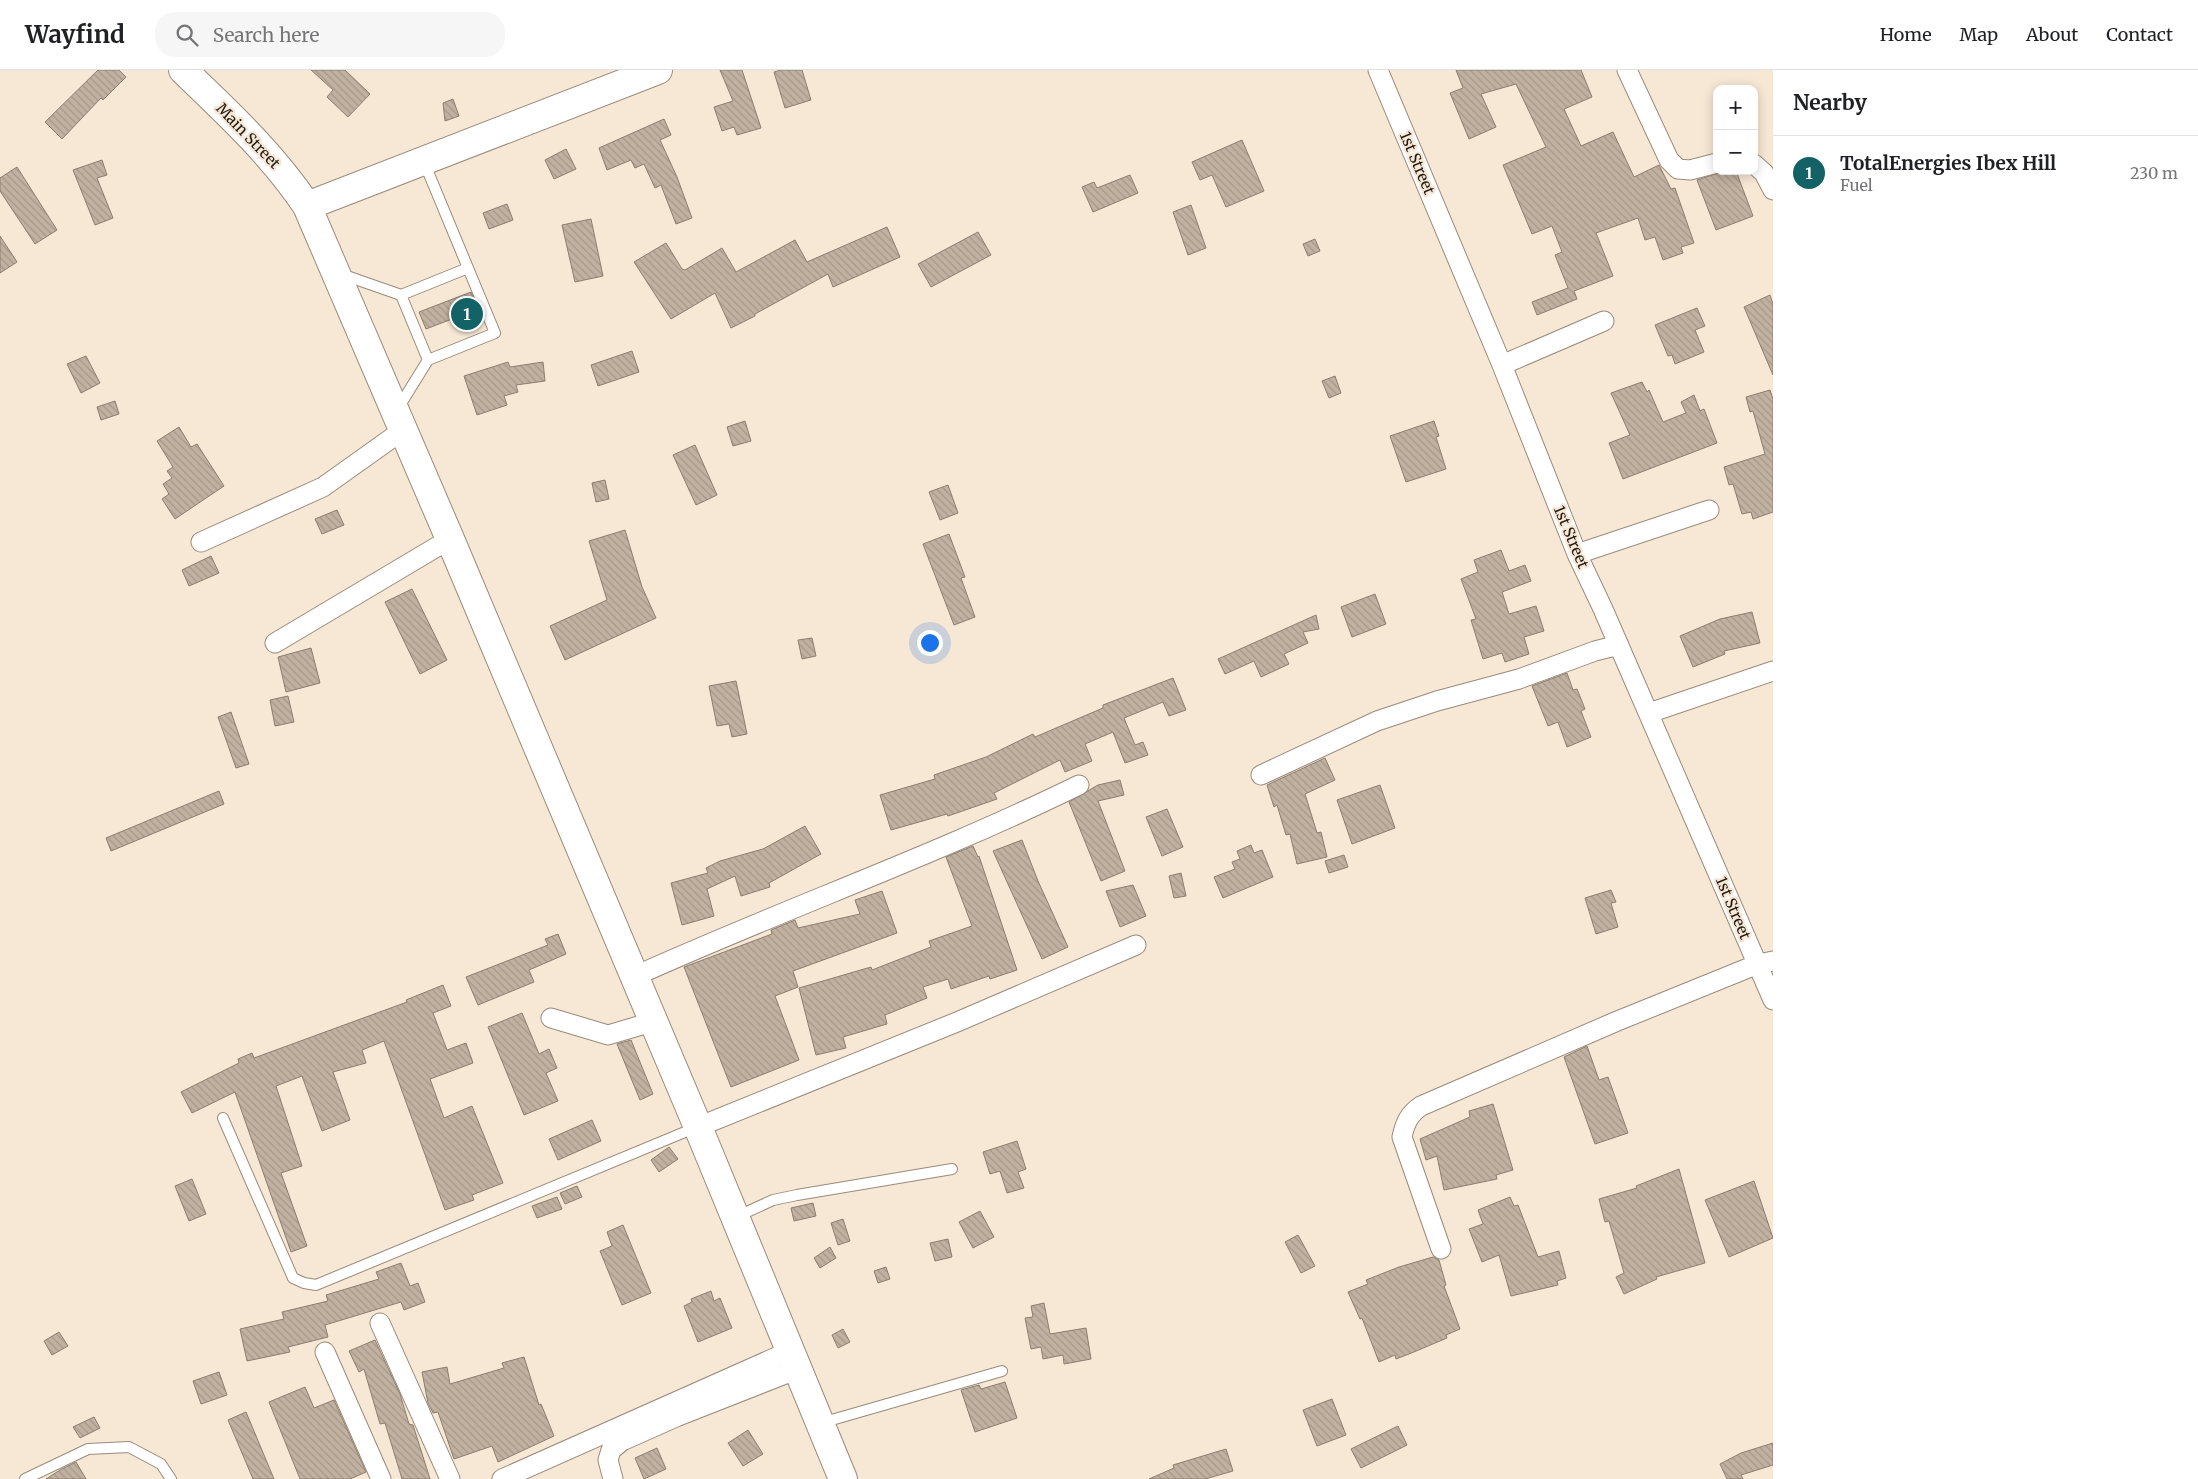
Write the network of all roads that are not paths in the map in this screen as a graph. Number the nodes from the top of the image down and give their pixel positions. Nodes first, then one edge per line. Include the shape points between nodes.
1 (183, 70) edge
2 (658, 70) edge
3 (1378, 70) edge
4 (1627, 70) edge
5 (424, 161) junction
6 (1713, 164) edge
7 (1758, 168) edge
8 (1773, 190) edge
9 (307, 206) junction
10 (468, 268) junction
11 (336, 272) junction
12 (401, 295) junction
13 (1604, 321) dead end
14 (428, 360) junction
15 (1502, 365) junction
16 (399, 421) junction
17 (1709, 510) dead end
18 (450, 538) junction
19 (201, 542) dead end
20 (1577, 554) junction
21 (275, 643) dead end
22 (1619, 645) junction
23 (1773, 671) edge
24 (1648, 713) junction
25 (1261, 775) dead end
26 (1080, 785) dead end
27 (1136, 945) dead end
28 (1765, 963) edge
29 (633, 978) junction
30 (1773, 1000) edge
31 (551, 1018) dead end
32 (652, 1022) junction
33 (223, 1118) dead end
34 (698, 1127) junction
35 (952, 1169) dead end
36 (735, 1218) junction
37 (1441, 1248) dead end
38 (380, 1323) dead end
39 (325, 1352) dead end
40 (794, 1360) junction
41 (1002, 1371) dead end
42 (820, 1424) junction
43 (25, 1479) edge
44 (171, 1479) edge
45 (381, 1479) edge
46 (450, 1479) edge
47 (502, 1479) edge
48 (613, 1479) edge
49 (843, 1479) edge

1 - 9 main road, Main Street via 272,159
2 - 5 main road
3 - 15 street, 1st Street
4 - 6 street via 1669,160 1678,169 1690,170
5 - 9 main road
5 - 10 lane
7 - 8 street
9 - 11 main road, Main Street
10 - 12 lane
10 - 14 lane via 495,333
11 - 12 lane
11 - 16 main road, Main Street
12 - 14 lane
13 - 15 street
14 - 16 lane
15 - 20 street, 1st Street
16 - 18 main road, Main Street
16 - 19 street via 323,487
17 - 20 street
18 - 21 street
18 - 29 main road, Main Street
20 - 22 street, 1st Street
22 - 24 street, 1st Street
22 - 25 street via 1519,679 1376,720
23 - 24 street
24 - 28 street, 1st Street
26 - 29 street via 990,827 702,946
27 - 34 street
28 - 30 street, 1st Street
28 - 37 street via 1606,1026 1412,1112 1404,1125 1402,1137
29 - 32 main road, Main Street
31 - 32 street via 608,1035
32 - 34 main road, Main Street
33 - 34 lane via 294,1278 316,1286
34 - 36 main road, Main Street
35 - 36 lane via 789,1196
36 - 40 main road, Main Street
38 - 46 street
39 - 45 street
40 - 42 main road, Main Street
40 - 47 street
40 - 48 street via 622,1441 611,1450 608,1460
41 - 42 lane
42 - 49 main road, Main Street
43 - 44 lane via 88,1448 129,1447 161,1464

